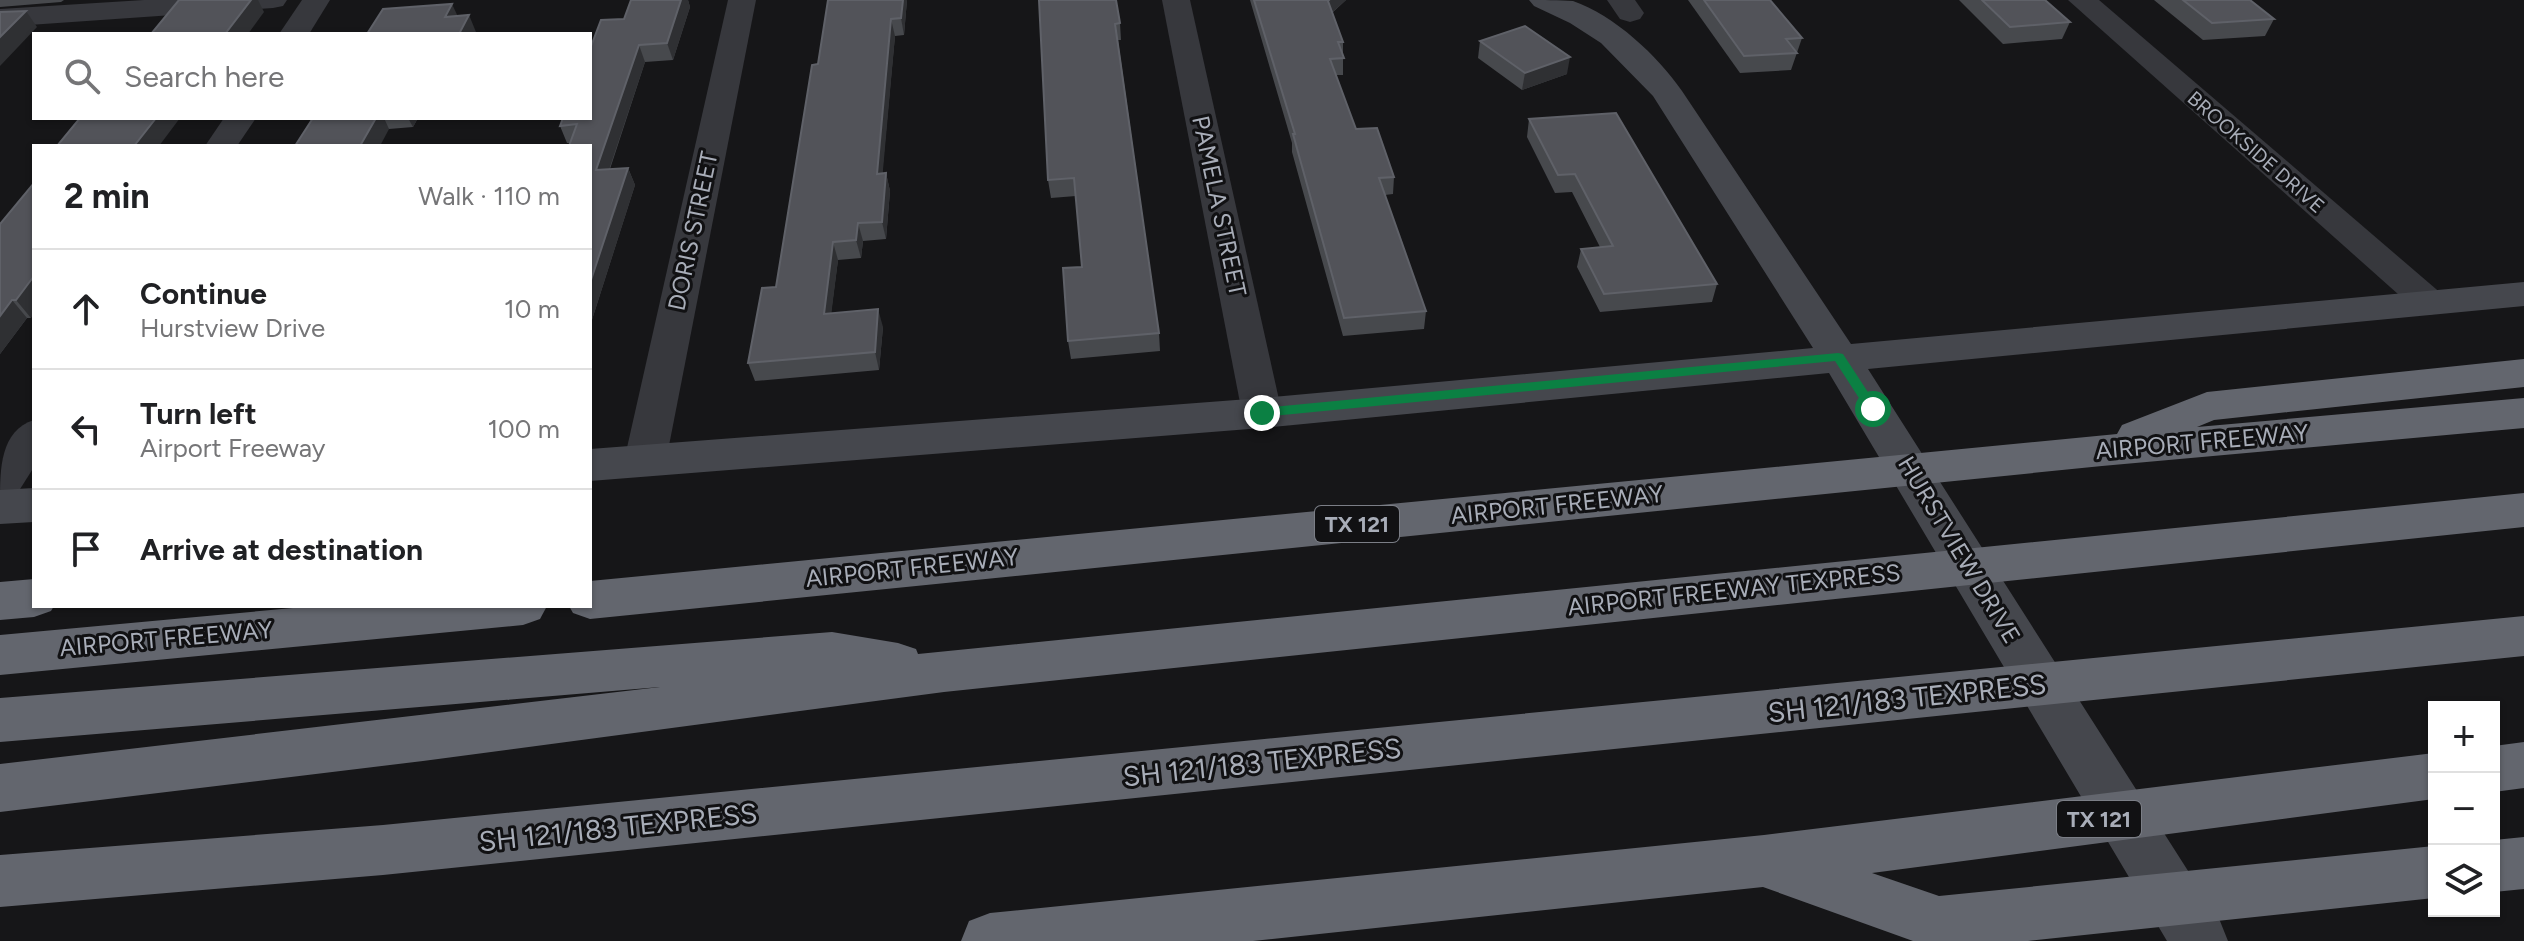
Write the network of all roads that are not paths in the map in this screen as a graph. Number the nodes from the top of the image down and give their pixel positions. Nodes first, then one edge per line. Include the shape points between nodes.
1 (273, 0) edge
2 (316, 0) edge
3 (742, 0) edge
4 (1176, 0) edge
5 (1544, 0) edge
6 (2082, 0) edge
7 (0, 18) edge
8 (295, 32) edge
9 (239, 120) edge
10 (222, 144) edge
11 (2524, 294) edge
12 (2430, 303) junction
13 (1838, 357) junction
14 (2524, 373) edge
15 (1262, 413) junction
16 (2524, 413) edge
17 (32, 437) edge
18 (2102, 451) junction
19 (645, 461) junction
20 (592, 465) edge
21 (0, 486) edge
22 (32, 505) edge
23 (0, 507) edge
24 (2524, 510) edge
25 (598, 596) edge
26 (32, 598) edge
27 (0, 601) edge
28 (502, 608) edge
29 (2524, 636) edge
30 (0, 655) edge
31 (944, 671) junction
32 (0, 720) edge
33 (2524, 765) edge
34 (2500, 768) edge
35 (2428, 777) edge
36 (0, 788) edge
37 (1764, 861) junction
38 (2524, 863) edge
39 (2500, 865) edge
40 (2428, 873) edge
41 (0, 881) edge
42 (990, 941) edge
43 (2199, 941) edge

1 - 7 street
2 - 8 street
3 - 19 street, DORIS STREET
4 - 15 street, PAMELA STREET
5 - 13 main road, HURSTVIEW DRIVE via 1631,50 1666,91
6 - 12 street, BROOKSIDE DRIVE
9 - 10 street
11 - 12 main road
12 - 13 main road
13 - 15 main road
13 - 43 main road, HURSTVIEW DRIVE
14 - 18 highway via 2207,406
15 - 19 main road
16 - 18 highway, AIRPORT FREEWAY / TX 121
17 - 21 street
18 - 25 highway, AIRPORT FREEWAY / TX 121
19 - 20 main road
22 - 23 main road
24 - 31 highway, AIRPORT FREEWAY TEXPRESS
26 - 27 highway
28 - 30 highway, AIRPORT FREEWAY
29 - 41 highway, SH 121/183 TEXPRESS via 383,850
31 - 32 highway via 832,652
31 - 36 highway
33 - 34 highway
35 - 37 highway, TX 121
37 - 40 highway via 1939,923
37 - 42 highway, TX 121
38 - 39 highway

